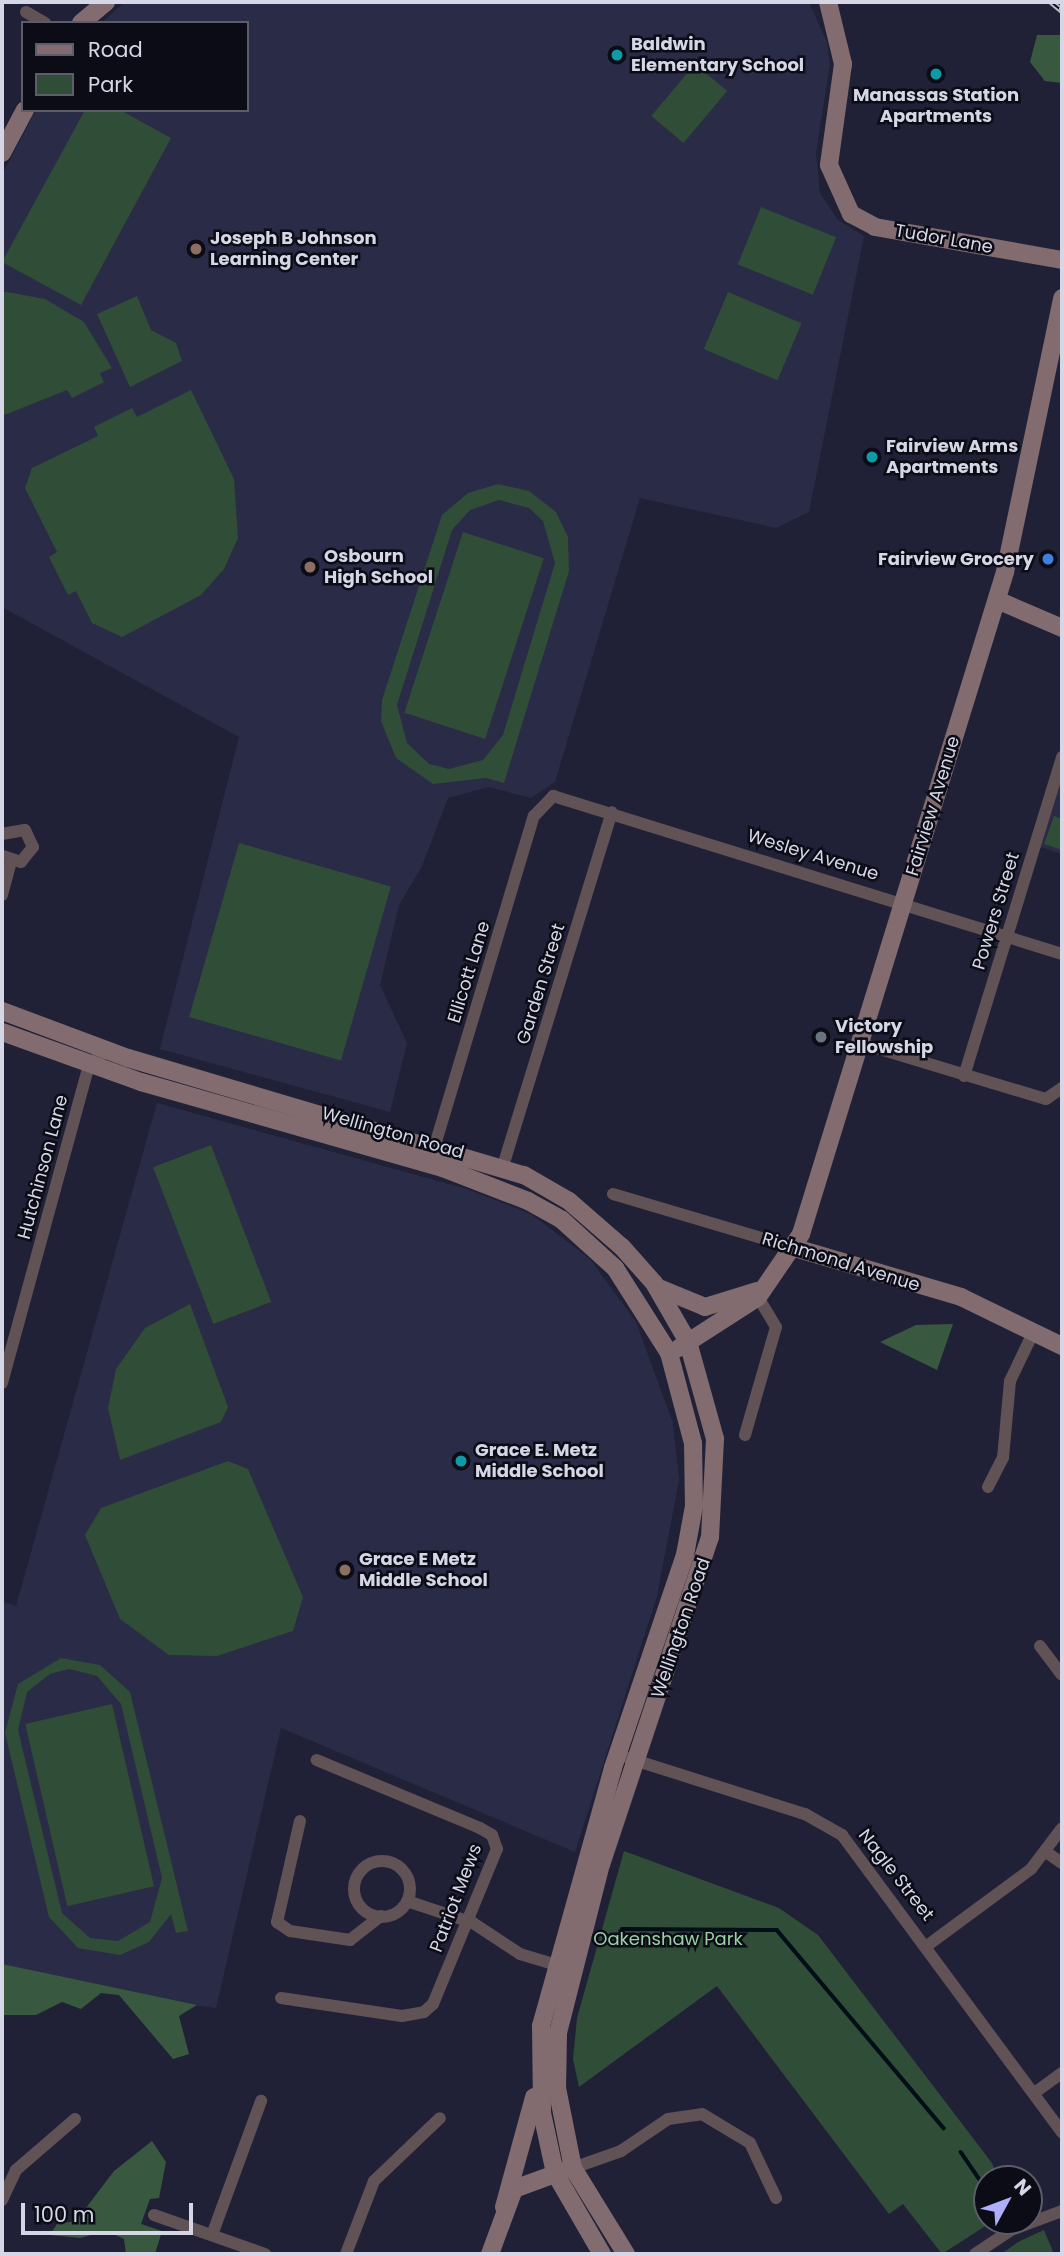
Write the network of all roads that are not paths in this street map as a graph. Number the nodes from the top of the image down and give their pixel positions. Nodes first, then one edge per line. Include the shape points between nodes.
1 (106, 2) edge
2 (828, 2) edge
3 (26, 12) dead end
4 (42, 21) edge
5 (83, 21) edge
6 (24, 112) edge
7 (2, 153) edge
8 (1062, 260) edge
9 (1062, 298) edge
10 (996, 600) junction
11 (1062, 628) edge
12 (1062, 757) edge
13 (553, 796) joint
14 (612, 812) junction
15 (2, 834) edge
16 (6, 859) edge
17 (2, 895) edge
18 (904, 901) junction
19 (1007, 936) junction
20 (1062, 954) edge
21 (2, 1011) edge
22 (2, 1032) edge
23 (860, 1043) junction
24 (107, 1050) junction
25 (89, 1065) junction
26 (964, 1076) junction
27 (1062, 1088) edge
28 (435, 1146) junction
29 (429, 1164) junction
30 (503, 1166) junction
31 (613, 1194) dead end
32 (795, 1248) junction
33 (654, 1283) junction
34 (764, 1291) junction
35 (1034, 1331) junction
36 (688, 1342) junction
37 (1062, 1346) edge
38 (669, 1353) junction
39 (2, 1383) edge
40 (745, 1435) dead end
41 (988, 1487) dead end
42 (1041, 1646) dead end
43 (1062, 1675) edge
44 (617, 1755) junction
45 (317, 1760) dead end
46 (635, 1760) junction
47 (300, 1821) dead end
48 (1062, 1828) edge
49 (1046, 1852) junction
50 (1062, 1863) edge
51 (407, 1901) junction
52 (381, 1916) junction
53 (467, 1921) junction
54 (928, 1945) junction
55 (563, 1967) junction
56 (281, 1998) dead end
57 (538, 2070) junction
58 (1062, 2073) edge
59 (1037, 2091) junction
60 (261, 2101) dead end
61 (440, 2118) dead end
62 (75, 2119) dead end
63 (1062, 2132) edge
64 (573, 2168) junction
65 (555, 2173) junction
66 (776, 2198) dead end
67 (2, 2200) edge
68 (505, 2207) junction
69 (1062, 2211) edge
70 (154, 2215) dead end
71 (212, 2235) junction
72 (265, 2254) edge
73 (346, 2254) edge
74 (490, 2254) edge
75 (602, 2254) edge
76 (626, 2254) edge
77 (975, 2254) edge

1 - 5 main road
2 - 8 main road, Tudor Lane via 843,57 829,156 838,195 866,224
3 - 4 street
6 - 7 main road
9 - 10 main road, Fairview Avenue
10 - 11 main road
10 - 18 main road, Fairview Avenue
12 - 19 street, Powers Street
13 - 14 street, Wesley Avenue
13 - 28 street, Ellicott Lane via 534,817
14 - 18 street, Wesley Avenue
14 - 30 street, Garden Street
15 - 16 street via 19,828 32,841 29,857
16 - 17 street
18 - 19 street, Wesley Avenue
18 - 23 main road, Fairview Avenue
19 - 20 street, Wesley Avenue
19 - 26 street, Powers Street
21 - 24 main road, Wellington Road
22 - 25 main road, Wellington Road
23 - 26 street
23 - 32 main road, Fairview Avenue
24 - 25 street
24 - 28 main road, Wellington Road
25 - 29 main road, Wellington Road
25 - 39 street, Hutchinson Lane
26 - 27 street via 1046,1099
28 - 29 street, Ellicott Lane
28 - 30 main road, Wellington Road
29 - 38 main road, Wellington Road via 528,1201 580,1234 636,1296
30 - 33 main road, Wellington Road via 589,1216
31 - 32 street, Richmond Avenue
32 - 34 main road, Fairview Avenue
32 - 35 main road, Richmond Avenue via 961,1297
33 - 34 main road via 705,1307
33 - 36 main road, Wellington Road
34 - 36 main road, Fairview Avenue
34 - 40 street via 776,1327
35 - 37 main road, Richmond Avenue
35 - 41 street via 1010,1381 1003,1458
36 - 38 main road, Fairview Avenue
36 - 46 main road, Wellington Road via 711,1415 716,1500 705,1564
38 - 44 main road, Wellington Road via 693,1443 694,1506 670,1605
42 - 43 street
44 - 46 street, Nagle Street
44 - 55 main road, Wellington Road
45 - 53 street, Patriot Mews via 492,1835 496,1849
46 - 54 street, Nagle Street via 834,1829
46 - 55 main road, Wellington Road
47 - 52 street via 277,1922 290,1931 350,1940
48 - 49 street
49 - 50 street
49 - 54 street
51 - 52 street
51 - 52 street via 403,1870 391,1862 370,1864 356,1880 355,1894 361,1907
51 - 53 street
53 - 55 street via 520,1954
53 - 56 street, Patriot Mews via 433,2004 418,2015
54 - 59 street, Nagle Street
55 - 57 main road, Wellington Road
55 - 64 main road, Wellington Road via 557,2078
57 - 65 main road, Wellington Road
57 - 68 main road
58 - 59 street
59 - 63 street, Nagle Street
60 - 71 street
61 - 73 street via 374,2182
62 - 67 street via 10,2179
64 - 65 main road
64 - 66 street via 621,2151 667,2119 702,2114 750,2143
64 - 76 main road, Wellington Road via 594,2212
65 - 68 main road via 516,2186
65 - 75 main road, Wellington Road
68 - 74 main road
69 - 77 street via 1012,2230
70 - 71 street
71 - 72 street

